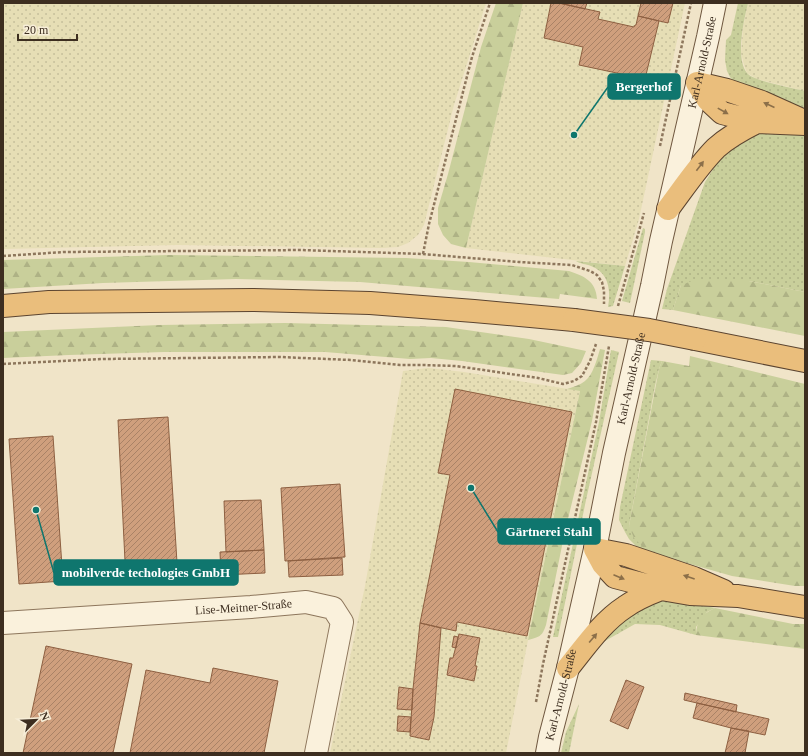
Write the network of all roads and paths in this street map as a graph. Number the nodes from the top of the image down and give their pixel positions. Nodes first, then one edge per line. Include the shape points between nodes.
1 (490, 3) edge
2 (691, 3) edge
3 (715, 3) edge
4 (697, 83) junction
5 (805, 121) edge
6 (757, 122) junction
7 (805, 124) edge
8 (658, 151) dead end
9 (668, 209) junction
10 (644, 213) dead end
11 (3, 256) edge
12 (3, 306) edge
13 (618, 308) dead end
14 (610, 343) dead end
15 (805, 361) edge
16 (3, 364) edge
17 (400, 365) dead end
18 (595, 549) junction
19 (661, 589) junction
20 (738, 596) junction
21 (805, 607) edge
22 (3, 623) edge
23 (568, 668) junction
24 (536, 702) dead end
25 (316, 753) edge
26 (547, 753) edge

1 - 11 path via 472,57 423,254 293,250 64,252
2 - 8 path
3 - 4 main road, Karl-Arnold-Straße
5 -> 4 highway via 762,102
4 -> 6 highway via 708,100 722,113
4 - 9 main road, Karl-Arnold-Straße
6 - 7 highway
9 -> 6 highway via 716,148 735,133
9 - 18 main road, Karl-Arnold-Straße
10 - 13 path
12 - 15 highway, bridge via 49,302 252,300 370,303 474,310 649,330
14 - 24 path via 596,422
16 - 17 path via 103,359 280,357
18 -> 19 highway via 603,564 615,577
20 -> 18 highway via 626,555
18 - 23 main road, Karl-Arnold-Straße
19 - 20 highway via 690,594
23 -> 19 highway via 611,618 636,600
20 - 21 highway
22 - 25 main road, Lise-Meitner-Straße via 306,602 333,608 342,622
23 - 26 main road, Karl-Arnold-Straße

